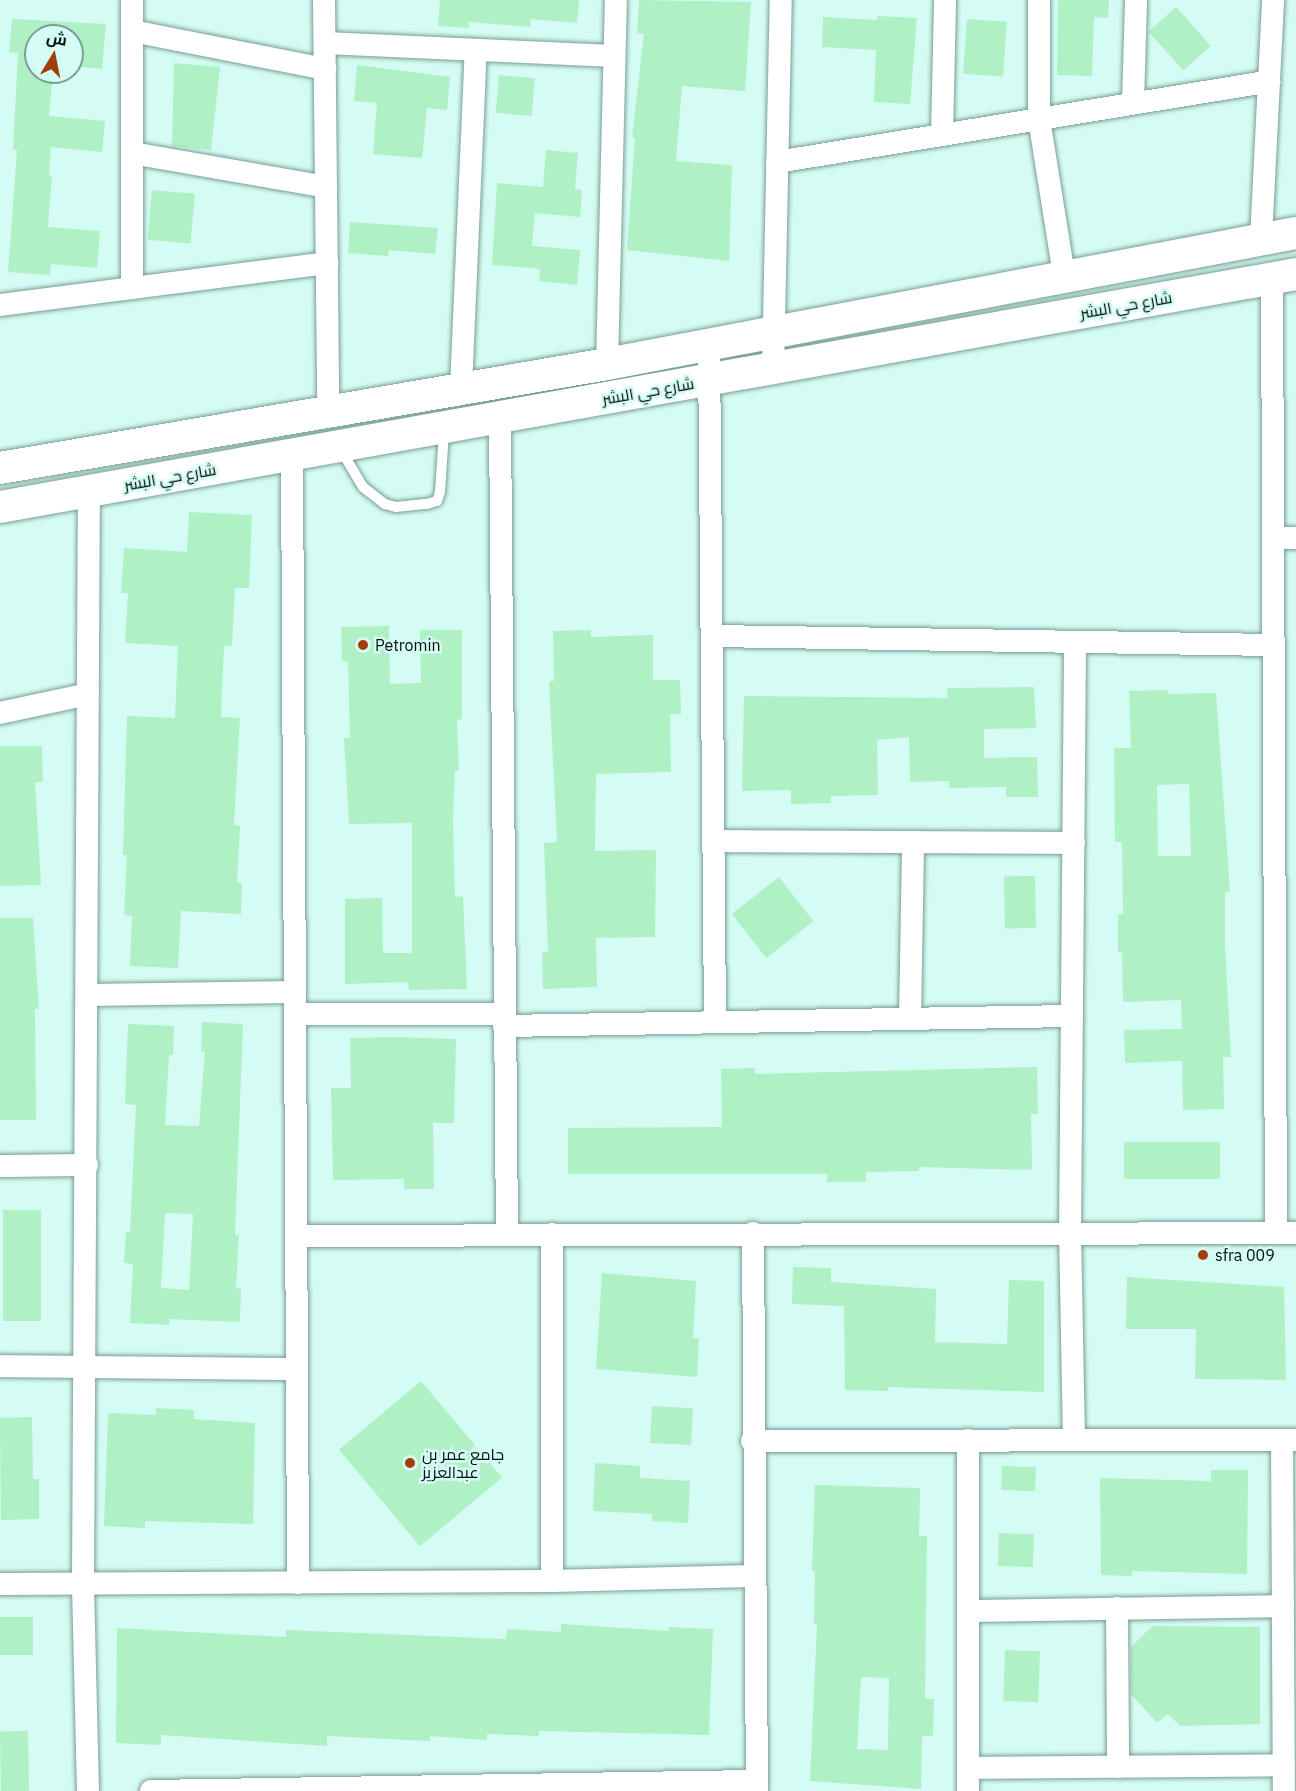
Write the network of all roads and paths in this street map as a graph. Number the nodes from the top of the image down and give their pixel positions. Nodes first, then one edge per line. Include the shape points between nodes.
1 (132, 0) edge
2 (324, 0) edge
3 (616, 0) edge
4 (781, 0) edge
5 (945, 0) edge
6 (1039, 0) edge
7 (1136, 0) edge
8 (1273, 0) edge
9 (132, 31) junction
10 (324, 43) junction
11 (476, 50) junction
12 (614, 56) junction
13 (325, 69) junction
14 (1269, 81) junction
15 (1133, 104) junction
16 (1039, 119) junction
17 (942, 135) junction
18 (132, 153) junction
19 (777, 162) junction
20 (326, 187) junction
21 (1296, 233) edge
22 (1261, 239) junction
23 (327, 262) junction
24 (1064, 275) junction
25 (1284, 276) edge
26 (132, 288) junction
27 (0, 305) edge
28 (774, 333) junction
29 (710, 345) junction
30 (607, 364) junction
31 (773, 369) junction
32 (710, 380) junction
33 (461, 388) junction
34 (328, 411) junction
35 (500, 418) junction
36 (444, 428) junction
37 (340, 447) junction
38 (292, 456) junction
39 (0, 468) edge
40 (89, 491) junction
41 (0, 507) edge
42 (1273, 538) junction
43 (1296, 538) edge
44 (712, 636) junction
45 (1075, 644) junction
46 (1274, 645) junction
47 (88, 694) junction
48 (0, 712) edge
49 (714, 841) junction
50 (913, 842) junction
51 (1074, 843) junction
52 (87, 995) junction
53 (295, 1004) junction
54 (1072, 1016) junction
55 (910, 1019) junction
56 (504, 1020) junction
57 (715, 1022) junction
58 (87, 1165) junction
59 (0, 1166) edge
60 (507, 1233) junction
61 (552, 1233) junction
62 (753, 1233) junction
63 (1070, 1233) junction
64 (1286, 1233) edge
65 (296, 1236) junction
66 (86, 1365) junction
67 (0, 1366) edge
68 (297, 1370) junction
69 (968, 1440) junction
70 (1074, 1440) junction
71 (1289, 1440) edge
72 (752, 1441) junction
73 (752, 1576) junction
74 (552, 1581) junction
75 (298, 1583) junction
76 (0, 1584) edge
77 (83, 1584) junction
78 (1283, 1606) junction
79 (1117, 1608) junction
80 (968, 1611) junction
81 (1284, 1765) junction
82 (1118, 1767) junction
83 (968, 1768) junction
84 (756, 1786) edge
85 (552, 1788) edge
86 (358, 1789) edge
87 (233, 1790) edge
88 (88, 1791) edge
89 (151, 1791) edge
90 (968, 1791) edge
91 (1284, 1791) edge

1 - 9 street
2 - 10 street
3 - 12 street
4 - 19 street
5 - 17 street
6 - 16 street
7 - 15 street
8 - 14 street
9 - 13 street
9 - 18 street
10 - 11 street
10 - 13 street
11 - 12 street
11 - 33 street
12 - 30 street
13 - 20 street
14 - 15 street
14 - 22 street
15 - 16 street
16 - 17 street
16 - 24 street
17 - 19 street
18 - 20 street
18 - 26 street
19 - 28 street
20 - 23 street
21 - 22 street
22 - 24 street
23 - 26 street
23 - 34 street
24 - 28 street
25 - 31 street, شارع حي البشر
25 - 42 street
26 - 27 street
28 - 29 street
28 - 31 street
29 - 30 street
29 - 32 street
30 - 33 street
31 - 32 street, شارع حي البشر
32 - 35 street, شارع حي البشر
32 - 44 street
33 - 34 street
34 - 39 street
35 - 36 street, شارع حي البشر
35 - 56 street
36 - 37 street, شارع حي البشر
36 - 37 lane via 440,492 437,501 427,504 385,504 363,487
37 - 38 street, شارع حي البشر
38 - 40 street, شارع حي البشر
38 - 53 street
40 - 41 street, شارع حي البشر
40 - 47 street
42 - 43 street
42 - 46 street
44 - 45 street
44 - 49 street
45 - 46 street
45 - 51 street
46 - 64 street
47 - 48 street
47 - 52 street
49 - 50 street
49 - 57 street
50 - 51 street
50 - 55 street
51 - 54 street
52 - 53 street
52 - 58 street
53 - 56 street
53 - 65 street
54 - 55 street
54 - 63 street
55 - 57 street
56 - 57 street
56 - 60 street
58 - 59 street
58 - 66 street
60 - 61 street
60 - 65 street
61 - 62 street
61 - 74 street
62 - 63 street
62 - 72 street
63 - 64 street
63 - 70 street
65 - 68 street
66 - 67 street
66 - 68 street
66 - 77 street
68 - 75 street
69 - 70 street
69 - 72 street
69 - 80 street
70 - 71 street
71 - 78 street
72 - 73 street
73 - 74 street
73 - 84 street
74 - 75 street
75 - 77 street
76 - 77 street
77 - 88 street
78 - 79 street
78 - 81 street
79 - 80 street
79 - 82 street
80 - 83 street
81 - 82 street
81 - 91 street
82 - 83 street
83 - 90 street
84 - 85 street
85 - 86 street
86 - 87 street
87 - 89 street

